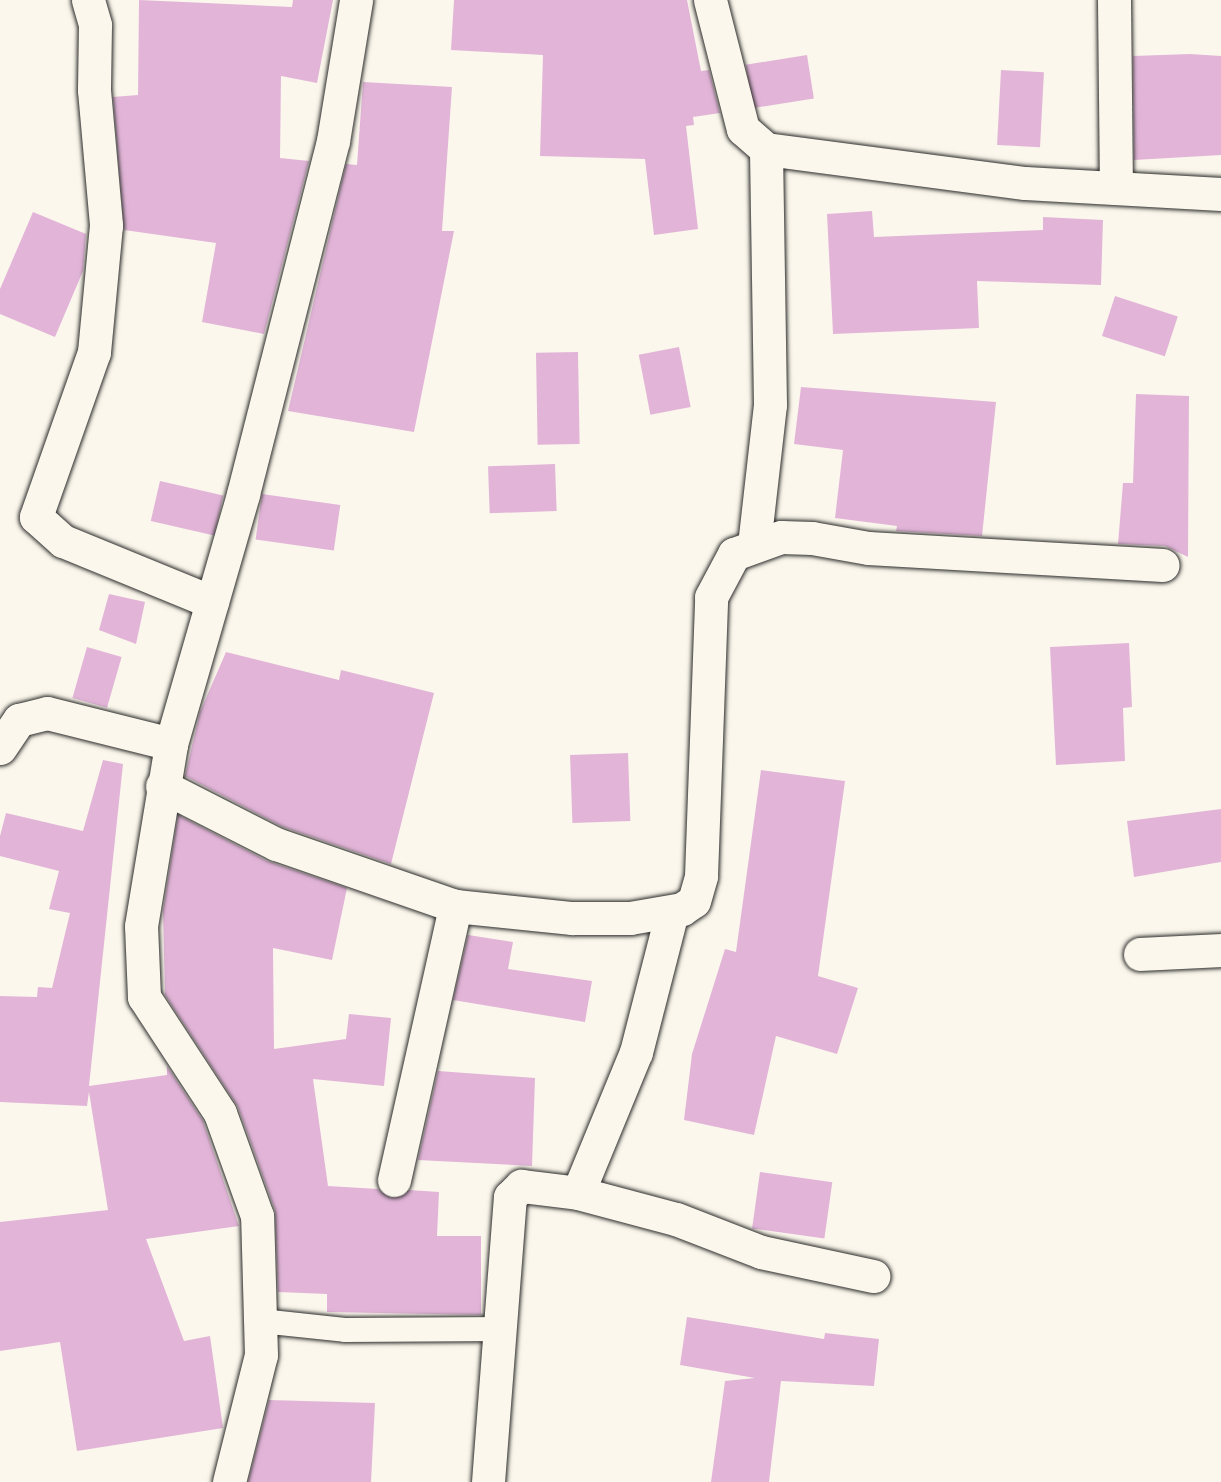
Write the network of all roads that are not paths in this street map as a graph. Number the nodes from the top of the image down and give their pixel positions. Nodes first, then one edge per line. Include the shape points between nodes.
1 (88, 0) edge
2 (356, 0) edge
3 (710, 0) edge
4 (1114, 0) edge
5 (766, 149) junction
6 (1116, 188) junction
7 (1221, 194) edge
8 (754, 545) junction
9 (1163, 565) dead end
10 (212, 602) junction
11 (171, 744) junction
12 (0, 748) edge
13 (162, 786) junction
14 (455, 906) junction
15 (672, 912) junction
16 (1221, 950) edge
17 (1140, 954) dead end
18 (394, 1180) dead end
19 (578, 1193) junction
20 (873, 1275) dead end
21 (261, 1321) junction
22 (503, 1329) junction
23 (229, 1482) edge
24 (488, 1482) edge

1 - 10 street via 95,25 106,225 94,352 36,518 63,541
2 - 10 street via 333,141
3 - 5 street via 743,129
4 - 6 street
5 - 6 street via 1026,183
5 - 8 street via 770,405
6 - 7 street
8 - 9 street via 781,537 812,538 868,548
8 - 15 street via 734,554 711,597 701,876 694,901
10 - 11 street
11 - 12 street via 47,713 19,720
11 - 13 street
13 - 14 street via 276,844
13 - 21 street via 141,926 144,997 220,1113 257,1216
14 - 15 street via 572,918
14 - 18 street
15 - 19 street via 636,1052
16 - 17 street
19 - 20 street via 676,1219 761,1252
19 - 22 street via 513,1190
21 - 22 lane via 345,1330
21 - 23 street via 261,1355
22 - 24 street

